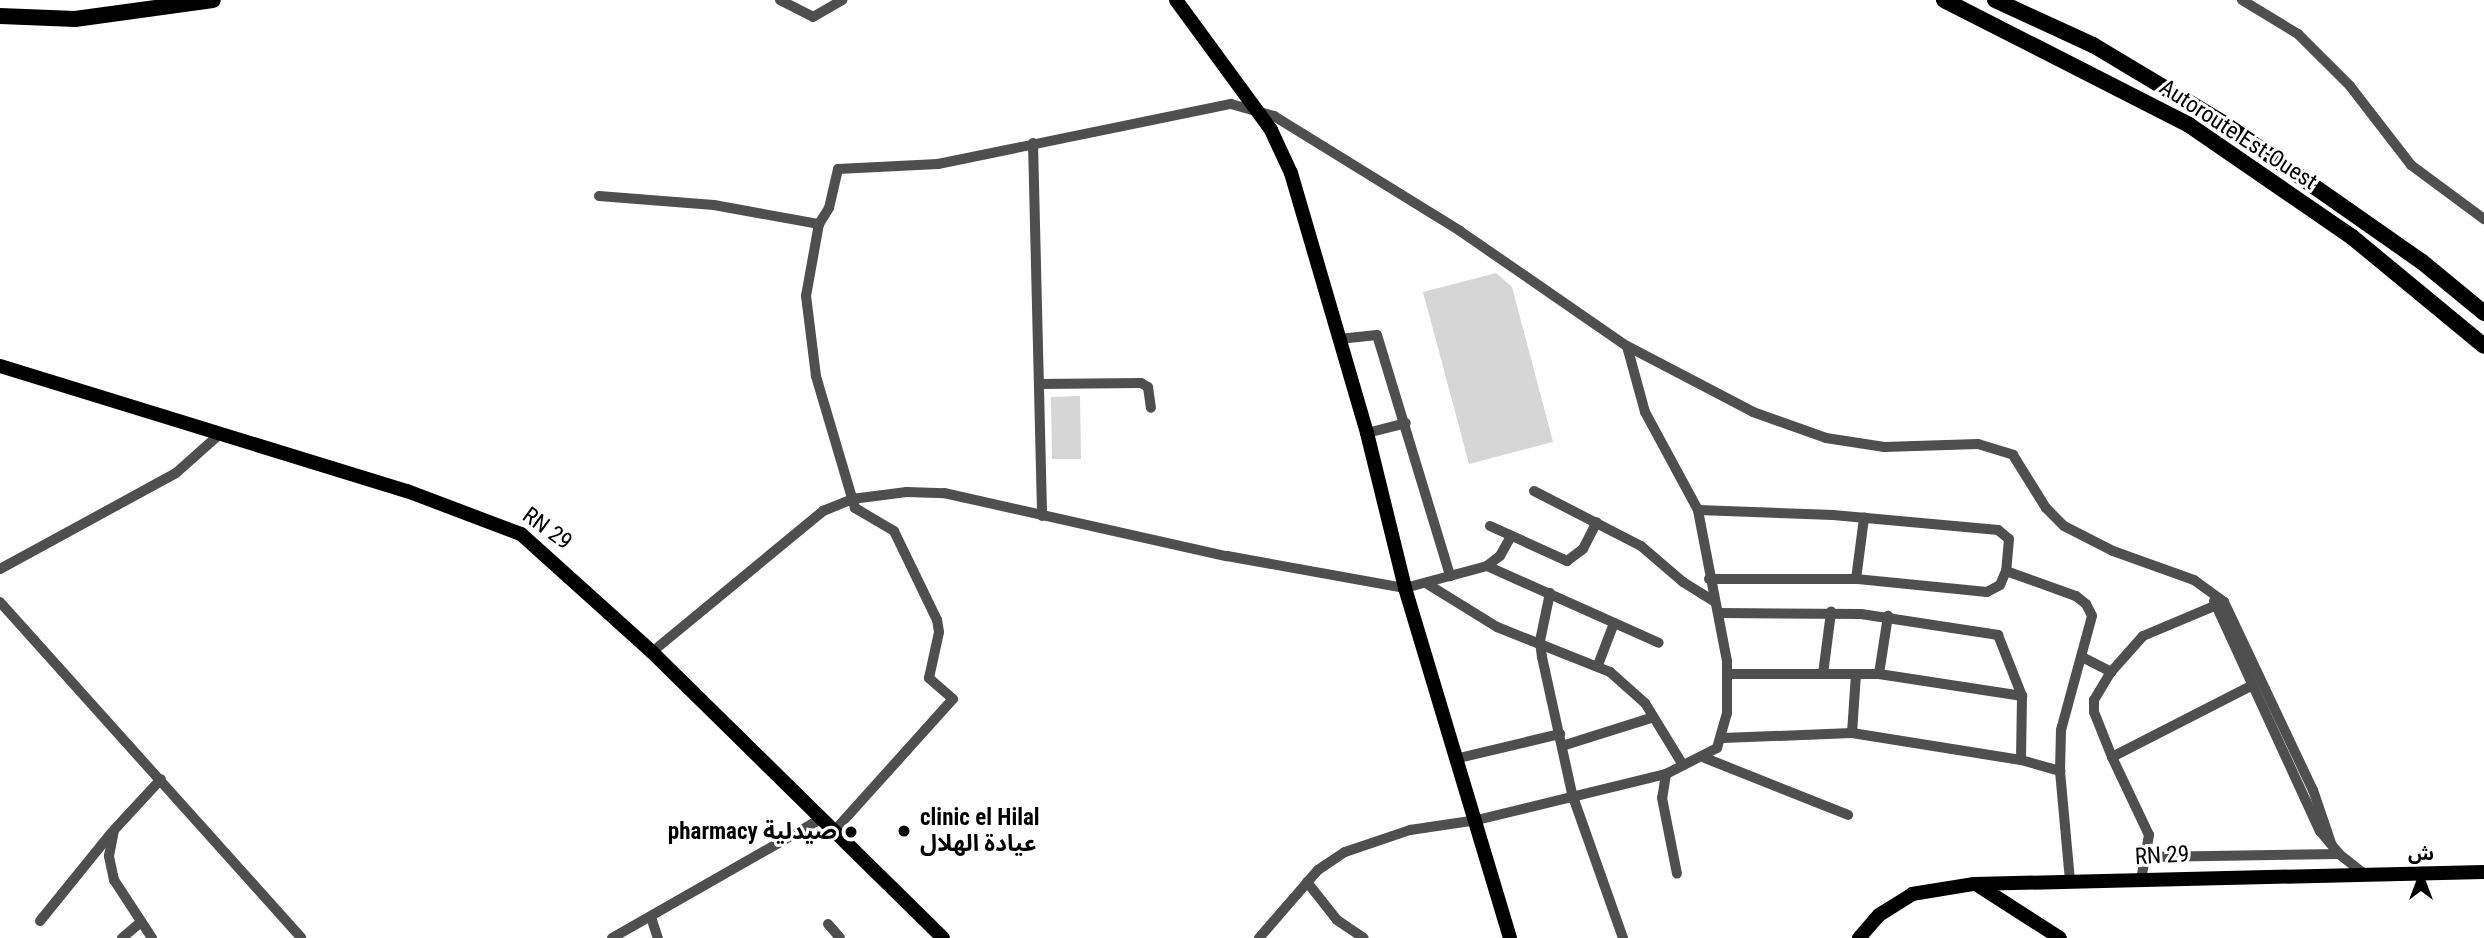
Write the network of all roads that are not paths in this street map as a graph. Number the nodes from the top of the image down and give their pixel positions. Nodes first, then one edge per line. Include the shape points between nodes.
1 (213, 0) edge
2 (780, 0) edge
3 (842, 0) edge
4 (1176, 0) edge
5 (1944, 0) edge
6 (1996, 0) edge
7 (2242, 0) edge
8 (0, 16) edge
9 (1251, 107) junction
10 (1033, 143) junction
11 (599, 196) dead end
12 (2484, 219) edge
13 (819, 224) junction
14 (2484, 313) edge
15 (1339, 339) junction
16 (1627, 346) junction
17 (2484, 346) edge
18 (0, 366) edge
19 (1039, 384) junction
20 (1151, 408) dead end
21 (1406, 423) junction
22 (1367, 433) junction
23 (220, 434) junction
24 (1534, 491) dead end
25 (852, 499) junction
26 (1698, 510) junction
27 (1042, 516) junction
28 (1864, 518) junction
29 (1597, 522) junction
30 (1490, 526) dead end
31 (1510, 536) junction
32 (1487, 566) junction
33 (0, 569) edge
34 (2006, 571) junction
35 (1450, 576) junction
36 (1709, 579) junction
37 (1856, 579) junction
38 (1429, 585) junction
39 (1405, 588) junction
40 (1550, 593) junction
41 (1713, 601) junction
42 (0, 602) edge
43 (2220, 604) junction
44 (1830, 612) junction
45 (1719, 613) junction
46 (1888, 616) junction
47 (1614, 623) junction
48 (1540, 641) junction
49 (1659, 643) dead end
50 (652, 652) junction
51 (2081, 657) junction
52 (1598, 665) junction
53 (2110, 672) junction
54 (1727, 674) junction
55 (1823, 674) junction
56 (1856, 674) junction
57 (1879, 674) junction
58 (2251, 686) junction
59 (2022, 696) junction
60 (1654, 717) junction
61 (1852, 733) junction
62 (1560, 734) junction
63 (1723, 737) junction
64 (1562, 746) junction
65 (2112, 757) junction
66 (1459, 758) junction
67 (1706, 758) junction
68 (2021, 760) junction
69 (1683, 765) junction
70 (2060, 771) junction
71 (1666, 774) junction
72 (161, 779) junction
73 (1572, 794) junction
74 (1848, 815) dead end
75 (821, 819) junction
76 (1477, 820) junction
77 (114, 830) junction
78 (835, 830) junction
79 (2331, 843) junction
80 (2339, 854) junction
81 (2147, 857) junction
82 (2484, 872) edge
83 (1677, 874) dead end
84 (2365, 874) junction
85 (2141, 880) junction
86 (2070, 881) junction
87 (1307, 882) junction
88 (1974, 884) junction
89 (651, 917) junction
90 (40, 921) dead end
91 (141, 922) junction
92 (828, 924) dead end
93 (122, 938) edge
94 (152, 938) edge
95 (301, 938) edge
96 (612, 938) edge
97 (658, 938) edge
98 (840, 938) edge
99 (943, 938) edge
100 (1259, 938) edge
101 (1364, 938) edge
102 (1510, 938) edge
103 (1623, 938) edge
104 (1859, 938) edge
105 (2060, 938) edge

1 - 8 highway via 75,19
2 - 3 street via 813,17
4 - 9 main road
5 - 17 highway, Autoroute Est-Ouest via 2189,125 2352,237
6 - 14 highway, Autoroute Est-Ouest via 2093,45 2225,124 2421,261
7 - 12 street via 2298,34 2350,86 2411,165
9 - 10 street via 1231,104
9 - 15 main road via 1270,130 1290,173
9 - 16 street via 1387,183
10 - 13 street via 938,164 845,166 836,174 829,208
10 - 19 street
11 - 13 street via 714,205
13 - 25 street via 806,296 809,338
15 - 21 street via 1377,335
15 - 22 main road
16 - 26 street via 1645,412
16 - 43 street via 1754,412 1826,438 1884,447 1995,446 2013,455 2046,508 2064,526 2113,551 2194,580
18 - 23 main road, RN 29 / RN 29
19 - 20 street via 1141,383 1148,387
19 - 27 street
21 - 22 street
21 - 35 street
22 - 39 main road
23 - 33 street via 176,473
23 - 50 main road, RN 29 / RN 29 via 472,512 521,534
24 - 29 street
25 - 27 street via 944,493
25 - 50 street via 823,511
25 - 78 street via 860,513 887,526 898,539 938,625 929,678 953,699
26 - 28 street
26 - 36 street
27 - 39 street
28 - 34 street via 2004,532 2009,539
28 - 37 street
29 - 31 street via 1583,549 1567,561
29 - 41 street via 1659,558 1683,582
30 - 31 street
31 - 32 street via 1500,556
32 - 35 street
32 - 40 street
34 - 37 street via 2000,586 1987,592
34 - 51 street via 2086,604 2092,616
35 - 38 street
36 - 37 street
36 - 41 street
38 - 39 street
38 - 48 street via 1497,627
39 - 66 main road
40 - 47 street
40 - 48 street
41 - 45 street
42 - 72 street
43 - 53 street via 2143,636
43 - 58 street
43 - 79 street via 2313,790
44 - 45 street
44 - 46 street
44 - 55 street
45 - 54 street
46 - 57 street
46 - 59 street via 1998,635
47 - 49 street
47 - 52 street
48 - 52 street
48 - 62 street
50 - 75 main road, RN 29 / RN 29
51 - 53 street
51 - 70 street via 2061,730
52 - 60 street via 1627,684
53 - 65 street via 2093,706
54 - 55 street
54 - 63 street
55 - 56 street
56 - 57 street
56 - 61 street
57 - 59 street
58 - 65 street
58 - 79 street via 2320,831
59 - 68 street
60 - 64 street
60 - 69 street
61 - 63 street
61 - 68 street
62 - 64 street
62 - 66 street
63 - 67 street
64 - 73 street
65 - 81 street via 2149,835
66 - 76 main road
67 - 69 street
67 - 74 street
68 - 70 street
69 - 71 street
70 - 86 street
71 - 73 street
71 - 83 street via 1664,809
72 - 77 street
72 - 95 street
73 - 76 street
73 - 103 street
75 - 78 main road, RN 29 / RN 29
75 - 89 street
76 - 87 street via 1410,830 1345,852
76 - 102 main road
77 - 90 street
77 - 91 street via 109,856 114,880
78 - 99 main road, RN 29 / RN 29
79 - 80 street
80 - 81 street
80 - 84 street
81 - 85 street
82 - 84 main road, RN 29 / RN 29
84 - 85 main road, RN 29 / RN 29
85 - 86 main road, RN 29 / RN 29
86 - 88 main road, RN 29 / RN 29
87 - 100 street
87 - 101 street via 1337,919
88 - 104 main road, RN 29 / RN 29 via 1912,894 1879,915
88 - 105 main road
89 - 96 street
89 - 97 street
91 - 93 street
91 - 94 street
92 - 98 street

